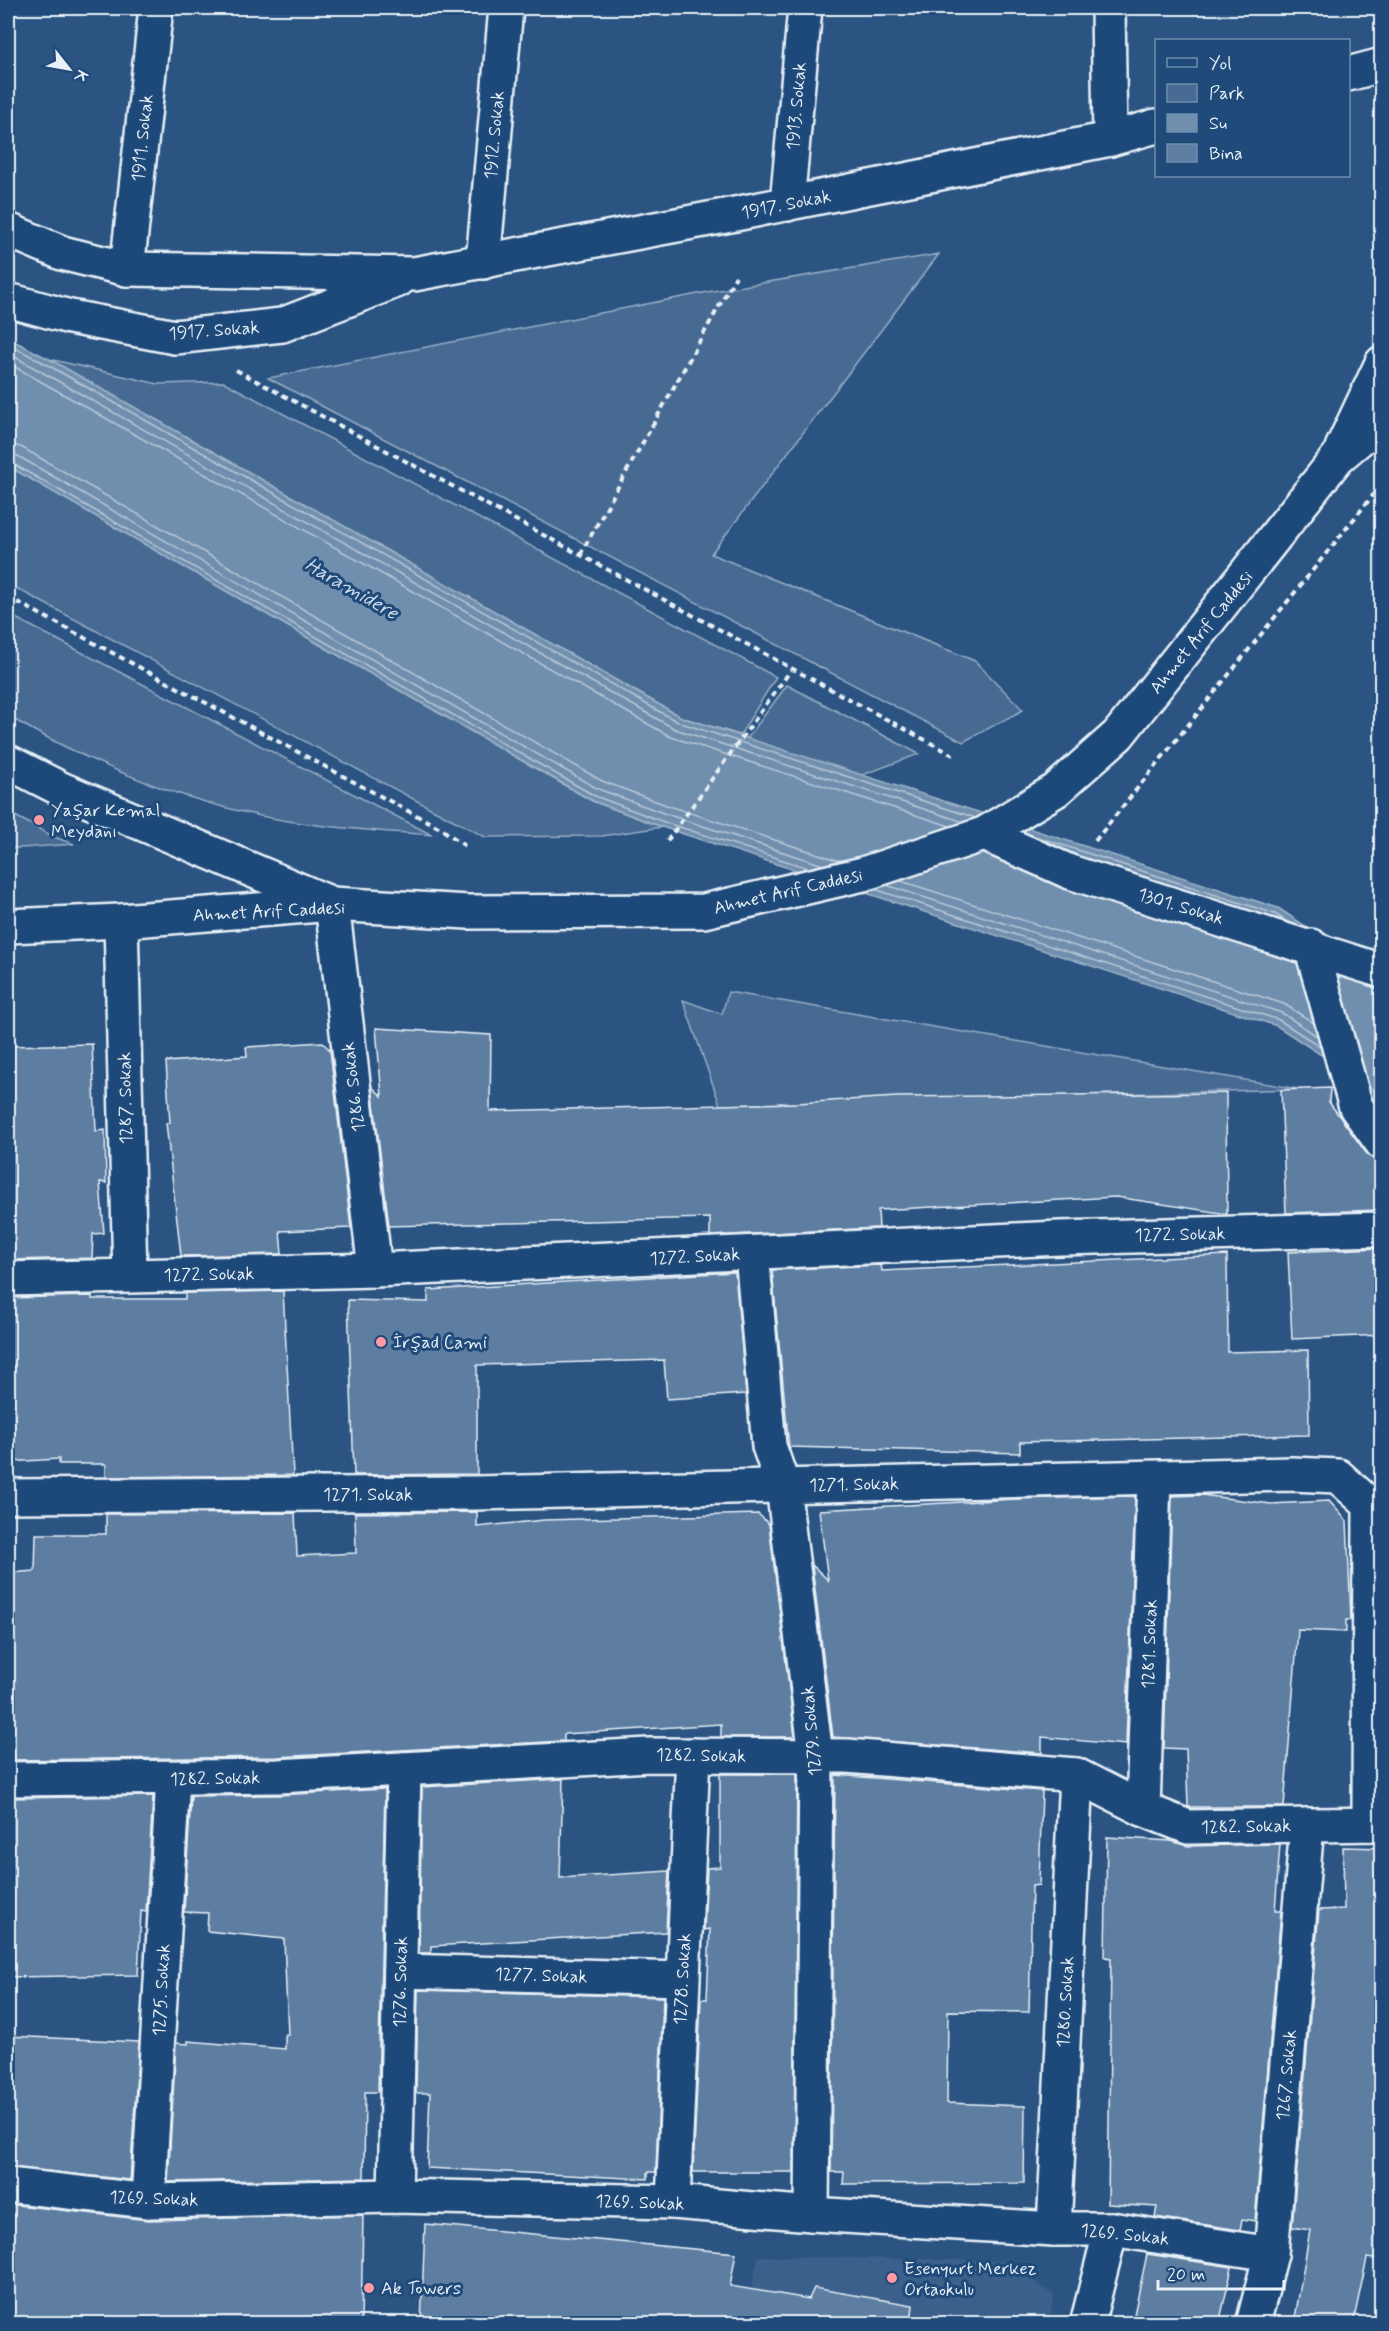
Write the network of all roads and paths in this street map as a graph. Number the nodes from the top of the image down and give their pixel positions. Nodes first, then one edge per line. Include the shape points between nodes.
1 (156, 8) edge
2 (506, 8) edge
3 (805, 8) edge
4 (1107, 8) edge
5 (1382, 65) edge
6 (1350, 73) edge
7 (1155, 126) edge
8 (1110, 139) junction
9 (787, 204) junction
10 (8, 230) edge
11 (483, 262) junction
12 (127, 269) junction
13 (414, 274) junction
14 (736, 276) dead end
15 (8, 300) edge
16 (1382, 363) edge
17 (232, 369) dead end
18 (1382, 420) edge
19 (1338, 458) junction
20 (1382, 484) edge
21 (580, 555) junction
22 (8, 597) edge
23 (791, 670) junction
24 (955, 756) dead end
25 (8, 762) edge
26 (984, 834) junction
27 (667, 841) dead end
28 (468, 849) dead end
29 (1070, 872) junction
30 (332, 904) junction
31 (121, 921) junction
32 (8, 926) edge
33 (1311, 946) junction
34 (1382, 971) edge
35 (1382, 1143) edge
36 (1382, 1229) edge
37 (752, 1253) junction
38 (375, 1270) junction
39 (130, 1275) junction
40 (8, 1279) edge
41 (1154, 1478) junction
42 (783, 1486) junction
43 (8, 1496) edge
44 (693, 1755) junction
45 (816, 1756) junction
46 (404, 1769) junction
47 (1076, 1775) junction
48 (8, 1779) edge
49 (173, 1779) junction
50 (1143, 1809) junction
51 (1375, 1824) edge
52 (1307, 1825) junction
53 (400, 1971) junction
54 (682, 1980) junction
55 (8, 2185) edge
56 (395, 2196) junction
57 (148, 2201) junction
58 (673, 2202) junction
59 (812, 2214) junction
60 (1054, 2229) junction
61 (1111, 2229) junction
62 (1271, 2254) junction
63 (1087, 2324) edge
64 (1253, 2324) edge

1 - 12 street, 1911. Sokak
2 - 11 street, 1912. Sokak
3 - 9 street, 1913. Sokak
4 - 8 street
5 - 6 street
7 - 8 street, 1917. Sokak
8 - 9 street, 1917. Sokak
9 - 11 street, 1917. Sokak
10 - 12 street, 1917. Sokak via 62,253
11 - 13 street, 1917. Sokak
12 - 13 street, 1917. Sokak
13 - 15 street, 1917. Sokak via 282,325 175,336 70,317
14 - 21 path
16 - 19 street
17 - 21 path
18 - 19 street, Ahmet Arif Caddesi
19 - 26 street, Ahmet Arif Caddesi via 1118,735 1056,789
20 - 29 path
21 - 23 path
22 - 28 path via 440,828
23 - 24 path
23 - 27 path
25 - 30 street via 61,789
26 - 29 street, 1301. Sokak
26 - 30 street, Ahmet Arif Caddesi via 863,874 704,910 468,912
29 - 33 street, 1301. Sokak
30 - 31 street, Ahmet Arif Caddesi
30 - 38 street, 1286. Sokak
31 - 32 street, Ahmet Arif Caddesi
31 - 39 street, 1287. Sokak
33 - 34 street, 1301. Sokak
33 - 35 street via 1356,1107
36 - 37 street, 1272. Sokak via 1060,1238
37 - 38 street, 1272. Sokak
37 - 42 street, 1279. Sokak via 769,1446
38 - 39 street, 1272. Sokak
39 - 40 street, 1272. Sokak
41 - 42 street, 1271. Sokak
41 - 50 street, 1281. Sokak
41 - 51 street, 1271. Sokak via 1338,1476 1370,1505
42 - 43 street, 1271. Sokak via 475,1493
42 - 45 street, 1279. Sokak
44 - 45 street, 1282. Sokak
44 - 46 street, 1282. Sokak
44 - 54 street, 1278. Sokak
45 - 47 street, 1282. Sokak
45 - 59 street, 1279. Sokak
46 - 49 street, 1282. Sokak
46 - 53 street, 1276. Sokak
47 - 50 street, 1282. Sokak
47 - 60 street, 1280. Sokak
48 - 49 street, 1282. Sokak
49 - 57 street, 1275. Sokak
50 - 52 street, 1282. Sokak via 1188,1827
51 - 52 street, 1282. Sokak
52 - 62 street, 1267. Sokak
53 - 54 street, 1277. Sokak
53 - 56 street, 1276. Sokak
54 - 58 street, 1278. Sokak
55 - 57 street, 1269. Sokak
56 - 57 street, 1269. Sokak
56 - 58 street, 1269. Sokak
58 - 59 street, 1269. Sokak
59 - 60 street, 1269. Sokak
60 - 61 street, 1269. Sokak
61 - 62 street, 1269. Sokak
61 - 63 street
62 - 64 street, 1267. Sokak

